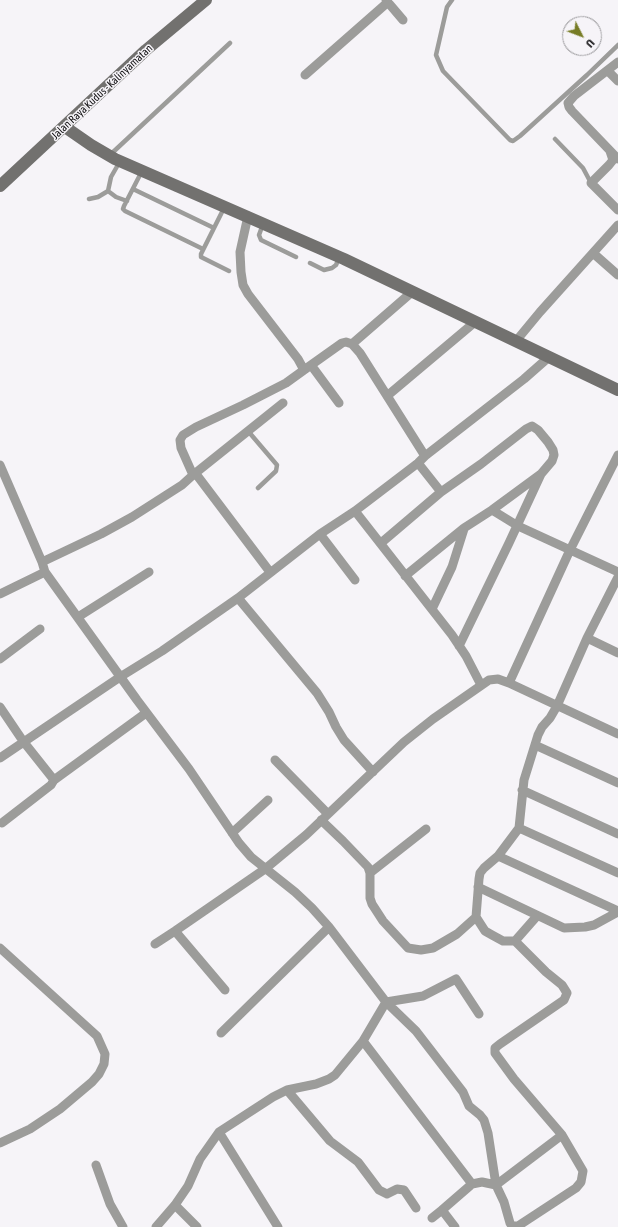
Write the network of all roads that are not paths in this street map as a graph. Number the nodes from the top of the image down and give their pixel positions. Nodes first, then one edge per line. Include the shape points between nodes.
1 (206, 0) edge
2 (452, 0) edge
3 (387, 1) edge
4 (403, 20) dead end
5 (230, 43) dead end
6 (618, 45) edge
7 (618, 62) edge
8 (608, 70) junction
9 (305, 75) dead end
10 (618, 81) edge
11 (65, 127) junction
12 (555, 139) dead end
13 (610, 151) junction
14 (115, 158) junction
15 (618, 159) edge
16 (142, 171) junction
17 (591, 183) junction
18 (0, 186) edge
19 (133, 189) junction
20 (108, 191) junction
21 (89, 198) dead end
22 (127, 201) junction
23 (224, 206) junction
24 (618, 210) edge
25 (248, 216) junction
26 (263, 223) junction
27 (618, 225) edge
28 (214, 228) junction
29 (203, 249) junction
30 (594, 253) junction
31 (296, 257) dead end
32 (340, 257) junction
33 (310, 263) dead end
34 (229, 271) dead end
35 (618, 275) edge
36 (412, 292) junction
37 (475, 322) junction
38 (516, 341) junction
39 (352, 344) junction
40 (549, 357) junction
41 (308, 367) junction
42 (617, 389) edge
43 (387, 396) junction
44 (283, 403) dead end
45 (339, 403) dead end
46 (248, 431) junction
47 (618, 455) edge
48 (425, 456) junction
49 (418, 463) junction
50 (0, 465) edge
51 (194, 474) junction
52 (541, 474) junction
53 (258, 488) dead end
54 (441, 492) junction
55 (355, 510) junction
56 (492, 510) junction
57 (518, 526) junction
58 (464, 528) junction
59 (320, 534) junction
60 (381, 543) junction
61 (570, 550) junction
62 (42, 562) junction
63 (45, 572) junction
64 (149, 572) dead end
65 (270, 572) junction
66 (618, 572) edge
67 (405, 576) junction
68 (618, 577) edge
69 (355, 580) dead end
70 (0, 594) edge
71 (238, 598) junction
72 (432, 609) junction
73 (78, 617) junction
74 (40, 630) dead end
75 (587, 638) junction
76 (459, 646) junction
77 (618, 653) edge
78 (0, 659) edge
79 (120, 677) junction
80 (509, 683) junction
81 (481, 685) junction
82 (557, 706) junction
83 (0, 707) edge
84 (146, 713) junction
85 (618, 734) edge
86 (23, 741) junction
87 (535, 745) junction
88 (0, 758) edge
89 (275, 760) dead end
90 (372, 772) junction
91 (54, 780) junction
92 (618, 783) edge
93 (522, 790) junction
94 (268, 800) dead end
95 (328, 814) junction
96 (321, 820) junction
97 (2, 823) dead end
98 (426, 828) dead end
99 (519, 828) junction
100 (232, 833) junction
101 (618, 834) edge
102 (498, 856) junction
103 (265, 869) junction
104 (370, 873) junction
105 (618, 874) edge
106 (478, 887) junction
107 (618, 911) edge
108 (538, 916) junction
109 (476, 917) junction
110 (329, 927) junction
111 (175, 932) junction
112 (515, 941) junction
113 (155, 944) dead end
114 (0, 948) edge
115 (225, 990) dead end
116 (386, 1002) junction
117 (479, 1014) dead end
118 (221, 1033) dead end
119 (363, 1041) junction
120 (287, 1090) junction
121 (219, 1132) junction
122 (562, 1135) junction
123 (0, 1143) edge
124 (96, 1165) dead end
125 (472, 1184) junction
126 (496, 1185) junction
127 (175, 1205) junction
128 (416, 1208) dead end
129 (442, 1210) junction
130 (432, 1218) dead end
131 (123, 1227) edge
132 (156, 1227) edge
133 (197, 1227) edge
134 (278, 1227) edge
135 (455, 1227) edge

1 - 11 street, Jalan Raya Kudus - Kalinyamatan via 146,50
2 - 6 lane via 447,7 436,55 443,71 513,141
3 - 4 street
3 - 9 street
5 - 14 lane
7 - 8 street
8 - 10 street
8 - 13 street via 568,103 572,111
11 - 14 street
11 - 18 street, Jalan Raya Kudus - Kalinyamatan
12 - 17 lane via 583,168
13 - 15 street
13 - 17 street via 613,160
14 - 16 street
14 - 20 lane
16 - 19 lane
16 - 23 street
17 - 24 street
19 - 22 lane
19 - 28 lane
20 - 21 lane via 98,197
20 - 22 lane
22 - 29 lane via 123,209 125,211
23 - 25 street
23 - 28 lane
25 - 26 street
25 - 41 street via 240,252 244,284 248,294 298,359
26 - 31 lane via 259,235 261,240
26 - 32 street
27 - 30 street
28 - 29 lane
29 - 34 lane via 201,257
30 - 35 street
30 - 38 street
32 - 33 lane via 336,265 324,270
32 - 36 street
36 - 37 street
36 - 39 street
37 - 38 street
37 - 43 street
38 - 40 street
39 - 41 street via 342,343
39 - 43 street
40 - 42 street
40 - 48 street
41 - 45 street
41 - 51 street via 278,387 183,435 180,440 181,448
43 - 48 street
44 - 46 street
46 - 51 street
46 - 53 lane via 277,465 276,471
47 - 61 street
48 - 49 street
49 - 54 street
49 - 55 street
50 - 62 street
51 - 62 street via 182,485 132,517
51 - 65 street
52 - 54 street via 554,455 542,434 532,426
52 - 56 street
52 - 57 street
54 - 60 street
55 - 59 street
55 - 60 street
56 - 57 street
56 - 58 street
57 - 61 street
57 - 76 street
58 - 67 street
58 - 72 street via 452,567
59 - 65 street
59 - 69 street
60 - 67 street
61 - 66 street
61 - 80 street
62 - 63 street
63 - 70 street
63 - 73 street
64 - 73 street
65 - 71 street
67 - 72 street
68 - 75 street
71 - 79 street via 162,652
71 - 90 street via 317,694 344,740
72 - 76 street
73 - 79 street
74 - 78 street
75 - 77 street
75 - 82 street
76 - 81 street
79 - 84 street
79 - 86 street
80 - 81 street via 494,679
80 - 82 street
81 - 90 street via 418,730
82 - 85 street
82 - 87 street via 542,727
83 - 86 street
84 - 91 street
84 - 100 street via 183,760
86 - 88 street
86 - 91 street
87 - 92 street
87 - 93 street
89 - 95 street
90 - 95 street
91 - 97 street
93 - 99 street
93 - 101 street
94 - 100 street
95 - 96 street
96 - 103 street
96 - 104 street via 360,857
98 - 104 street
99 - 102 street
99 - 105 street
100 - 103 street via 244,850
102 - 106 street via 480,873
102 - 107 street
103 - 110 street via 295,892
103 - 111 street
104 - 109 street via 372,904 383,921 408,948 433,948 457,934
106 - 108 street
106 - 109 street
107 - 108 street via 594,925 570,929
108 - 112 street
109 - 112 street via 485,931 503,941
110 - 116 street
110 - 118 street
111 - 113 street
111 - 115 street
112 - 122 street via 562,985 567,994 564,1000 500,1044 494,1053
114 - 123 street via 97,1036 106,1054 99,1074 60,1109 30,1129
116 - 117 street via 423,996 456,979
116 - 119 street
116 - 126 street via 416,1031 463,1092 469,1106 484,1120
119 - 120 street via 329,1079
119 - 125 street
120 - 121 street
120 - 128 street via 330,1141 358,1162 379,1190 387,1194 397,1189 404,1190
121 - 127 street via 200,1159 188,1186
121 - 134 street
122 - 126 street
122 - 126 street via 583,1171 581,1182 576,1188 515,1227 510,1223
124 - 131 street via 110,1204
125 - 126 street via 482,1182
125 - 129 street
127 - 132 street
127 - 133 street
129 - 130 street
129 - 135 street

